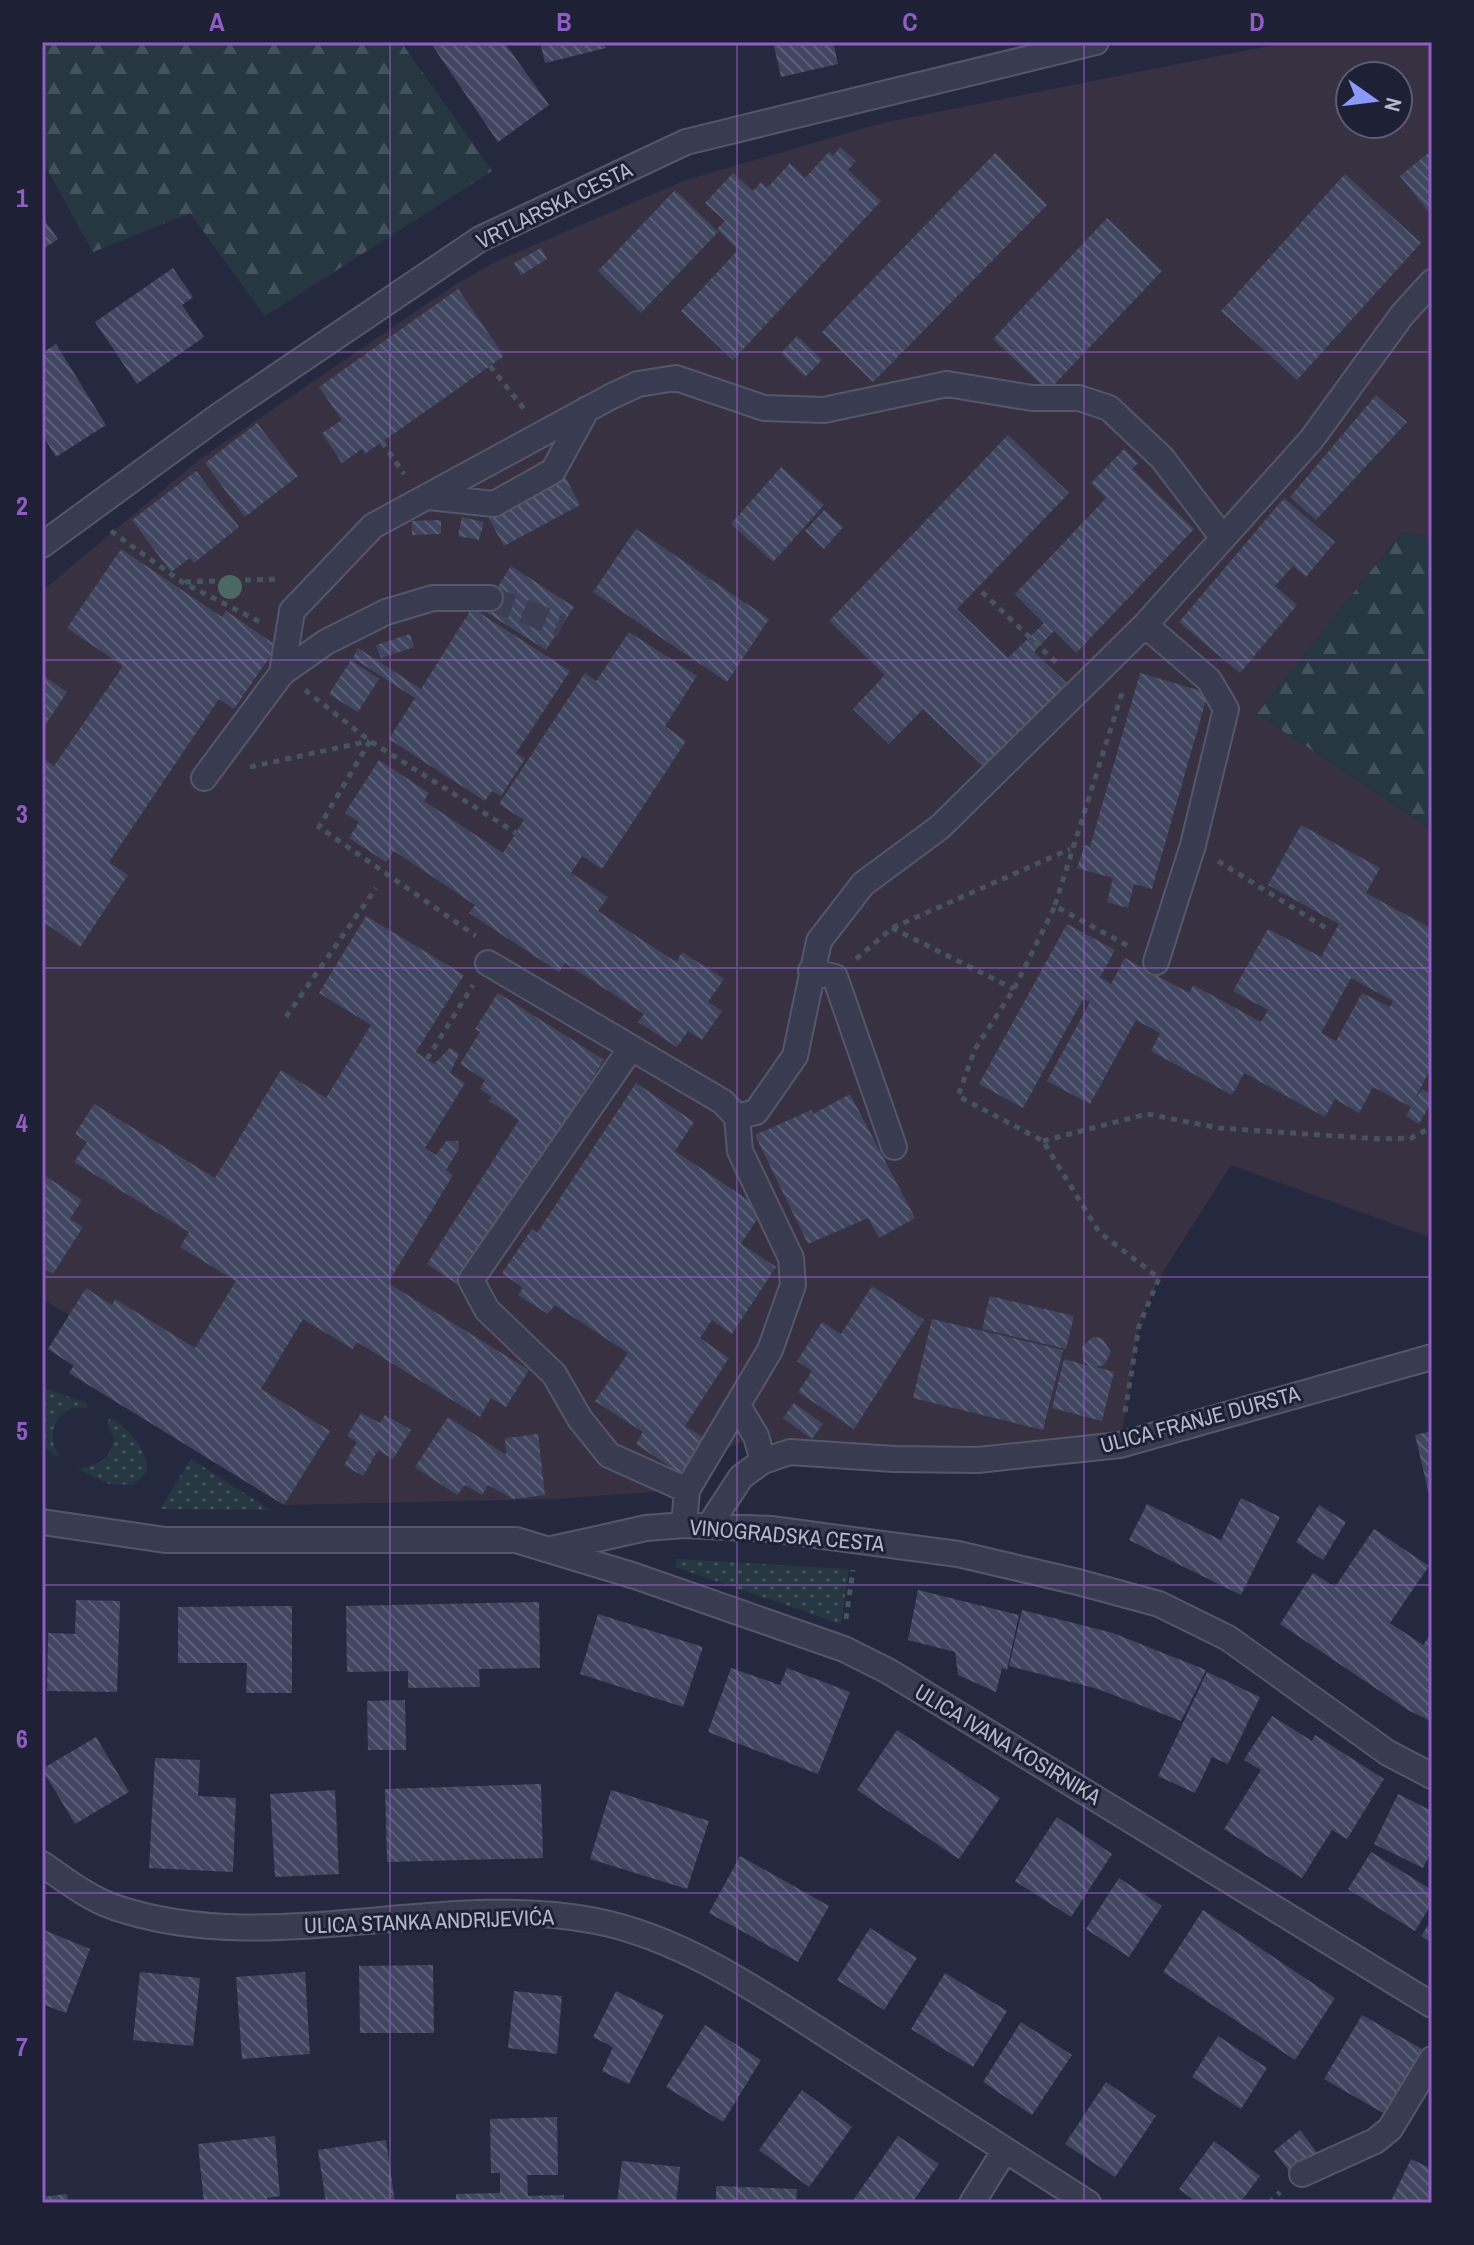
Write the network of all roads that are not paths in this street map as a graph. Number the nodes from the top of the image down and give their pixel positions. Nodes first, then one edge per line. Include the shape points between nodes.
1 (1096, 42) edge
2 (1432, 282) edge
3 (587, 409) junction
4 (425, 499) junction
5 (1223, 538) junction
6 (42, 545) edge
7 (490, 598) tunnel mouth
8 (1145, 625) junction
9 (282, 673) junction
10 (204, 778) road end
11 (1156, 962) road end
12 (488, 963) dead end
13 (823, 974) junction
14 (631, 1048) junction
15 (730, 1110) junction
16 (894, 1147) dead end
17 (1432, 1357) edge
18 (738, 1406) junction
19 (763, 1461) junction
20 (687, 1490) junction
21 (42, 1522) edge
22 (684, 1525) junction
23 (709, 1526) junction
24 (552, 1549) junction
25 (1432, 1776) edge
26 (42, 1864) edge
27 (1432, 2005) edge
28 (1432, 2059) edge
29 (1005, 2150) junction
30 (1302, 2174) dead end
31 (972, 2203) edge
32 (1088, 2203) edge

1 - 6 street, VRTLARSKA CESTA via 686,142 480,239 220,415
2 - 5 street via 1311,440
3 - 4 street
3 - 4 street via 553,471 518,491 494,504
3 - 5 street via 638,384 676,378 764,408 824,410 947,384 1032,398 1079,398 1109,408 1162,458
4 - 9 street via 373,526 292,611
5 - 8 street
7 - 9 street via 433,598 386,612 355,625
8 - 11 street via 1209,680 1226,709 1193,845
8 - 13 street via 940,827 863,884 819,941
9 - 10 street
12 - 14 street
13 - 15 street via 795,1056 756,1112
13 - 16 street
14 - 15 street
14 - 20 street via 471,1280 487,1310 554,1374 609,1455
15 - 18 street via 740,1151 791,1258 793,1285 770,1350
17 - 19 street, ULICA FRANJE DURSTA via 1120,1445 978,1460 790,1452
18 - 19 street
18 - 20 street
19 - 23 street via 741,1477
20 - 22 street
21 - 24 street, VINOGRADSKA CESTA via 165,1540 498,1538
22 - 23 street, VINOGRADSKA CESTA
22 - 24 street, VINOGRADSKA CESTA
23 - 25 street, VINOGRADSKA CESTA via 958,1554 1159,1604 1228,1638 1388,1753
24 - 27 street, ULICA IVANA KOSIRNIKA via 844,1649 888,1671
26 - 29 street, ULICA STANKA ANDRIJEVIĆA via 112,1907 195,1924 551,1915 639,1932 778,2004
28 - 30 street via 1390,2129
29 - 31 street
29 - 32 street, ULICA STANKA ANDRIJEVIĆA

